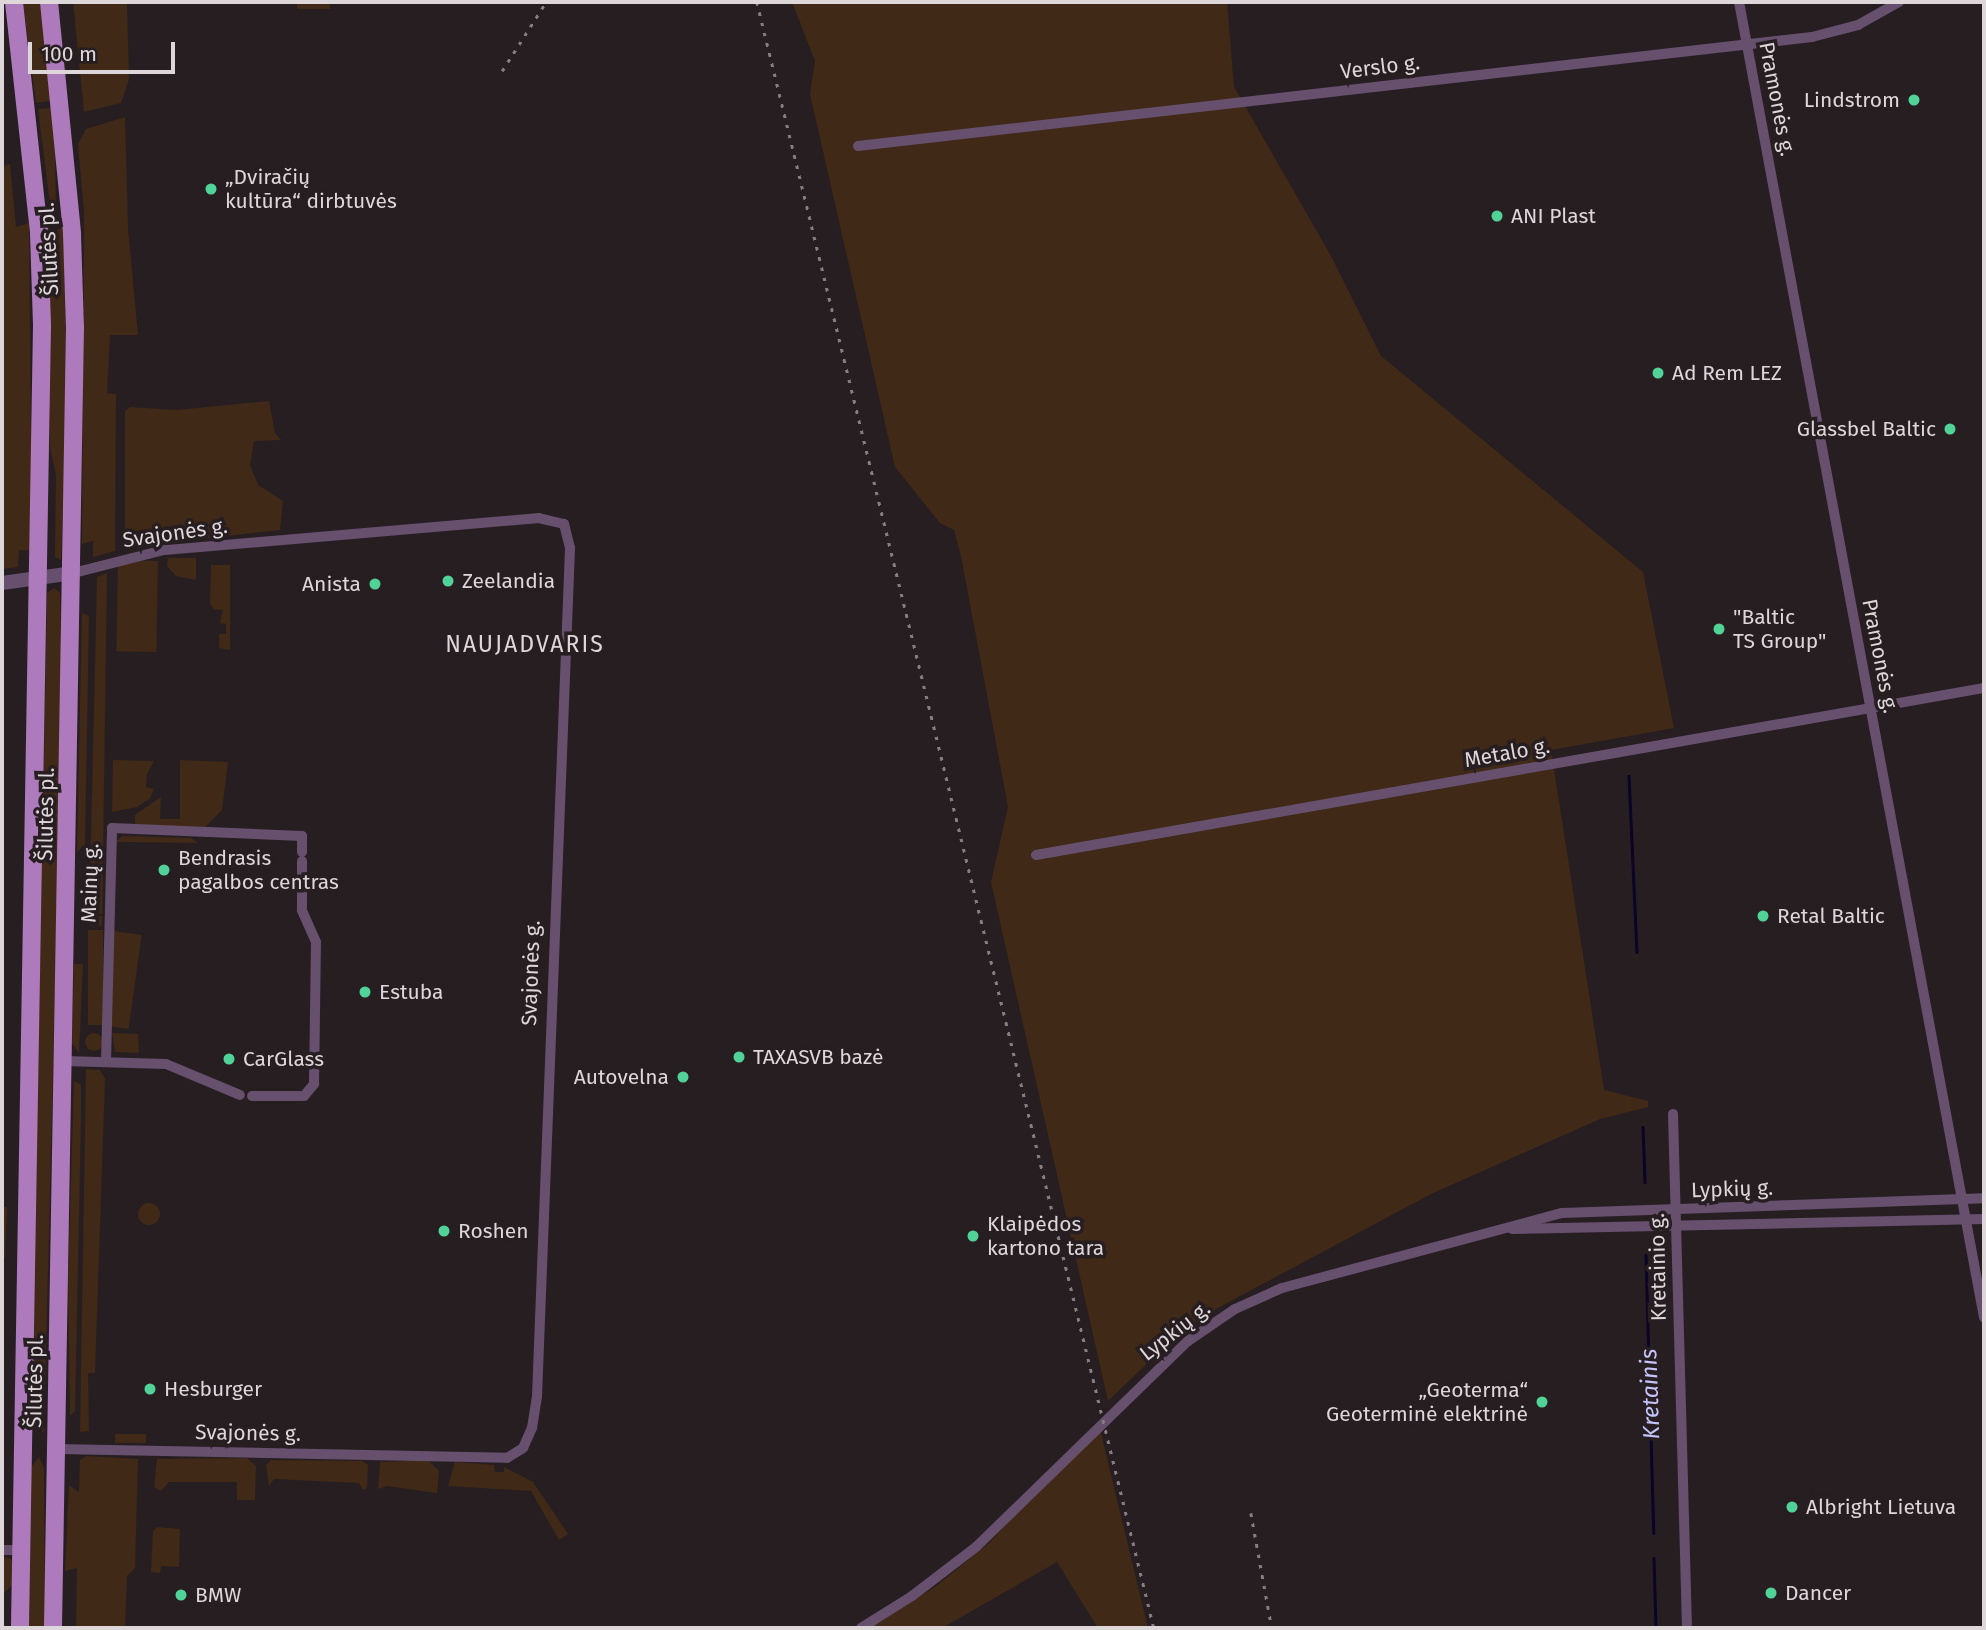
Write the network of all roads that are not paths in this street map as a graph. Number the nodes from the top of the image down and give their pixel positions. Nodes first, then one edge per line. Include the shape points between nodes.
1 (14, 2) edge
2 (49, 2) edge
3 (1739, 2) edge
4 (1899, 2) edge
5 (1747, 43) junction
6 (858, 146) dead end
7 (70, 213) junction
8 (37, 214) junction
9 (73, 573) junction
10 (40, 579) junction
11 (2, 583) edge
12 (1984, 688) edge
13 (1871, 708) junction
14 (1036, 855) dead end
15 (64, 1061) junction
16 (106, 1061) junction
17 (1673, 1114) dead end
18 (1984, 1198) edge
19 (1962, 1199) junction
20 (1676, 1210) junction
21 (1966, 1219) junction
22 (1984, 1219) edge
23 (1676, 1226) junction
24 (1485, 1232) junction
25 (1984, 1317) edge
26 (57, 1448) junction
27 (24, 1449) junction
28 (2, 1550) edge
29 (21, 1550) junction
30 (20, 1628) edge
31 (53, 1628) edge
32 (861, 1628) edge
33 (1687, 1628) edge

1 - 8 main road, Šilutės pl.
2 - 7 main road, Šilutės pl.
3 - 5 street, Pramonės g.
4 - 5 street, Verslo g. via 1839,33
5 - 6 street, Verslo g.
5 - 13 street, Pramonės g.
7 - 8 main road via 61,221 48,221
7 - 9 main road, Šilutės pl. via 75,327
8 - 10 main road, Šilutės pl. via 42,326
9 - 10 street
9 - 15 main road, Šilutės pl.
9 - 26 street, Svajonės g. via 164,550 539,519 564,524 570,548 537,1396 532,1429 523,1448 507,1458
10 - 11 street
10 - 27 main road, Šilutės pl.
12 - 13 street, Metalo g.
13 - 14 street, Metalo g.
13 - 19 street, Pramonės g.
15 - 16 street, Mainų g.
15 - 26 main road, Šilutės pl.
16 - 16 street, Mainų g. via 112,828 302,836 303,911 316,942 314,1084 304,1096 246,1096 166,1064
17 - 20 street, Kretainio g.
18 - 19 street, Lypkių g.
19 - 20 street, Lypkių g.
19 - 21 street, Pramonės g.
20 - 23 street, Kretainio g.
20 - 24 street, Lypkių g. via 1562,1213
21 - 22 street, Lypkių g.
21 - 23 street, Lypkių g.
21 - 25 street, Pramonės g.
23 - 24 street, Lypkių g. via 1528,1227
23 - 33 street, Kretainio g.
24 - 32 street, Lypkių g. via 1317,1276 1249,1302 1188,1341 976,1547
26 - 27 main road
26 - 31 main road, Šilutės pl.
27 - 29 main road, Šilutės pl.
28 - 29 street
29 - 30 main road, Šilutės pl.

